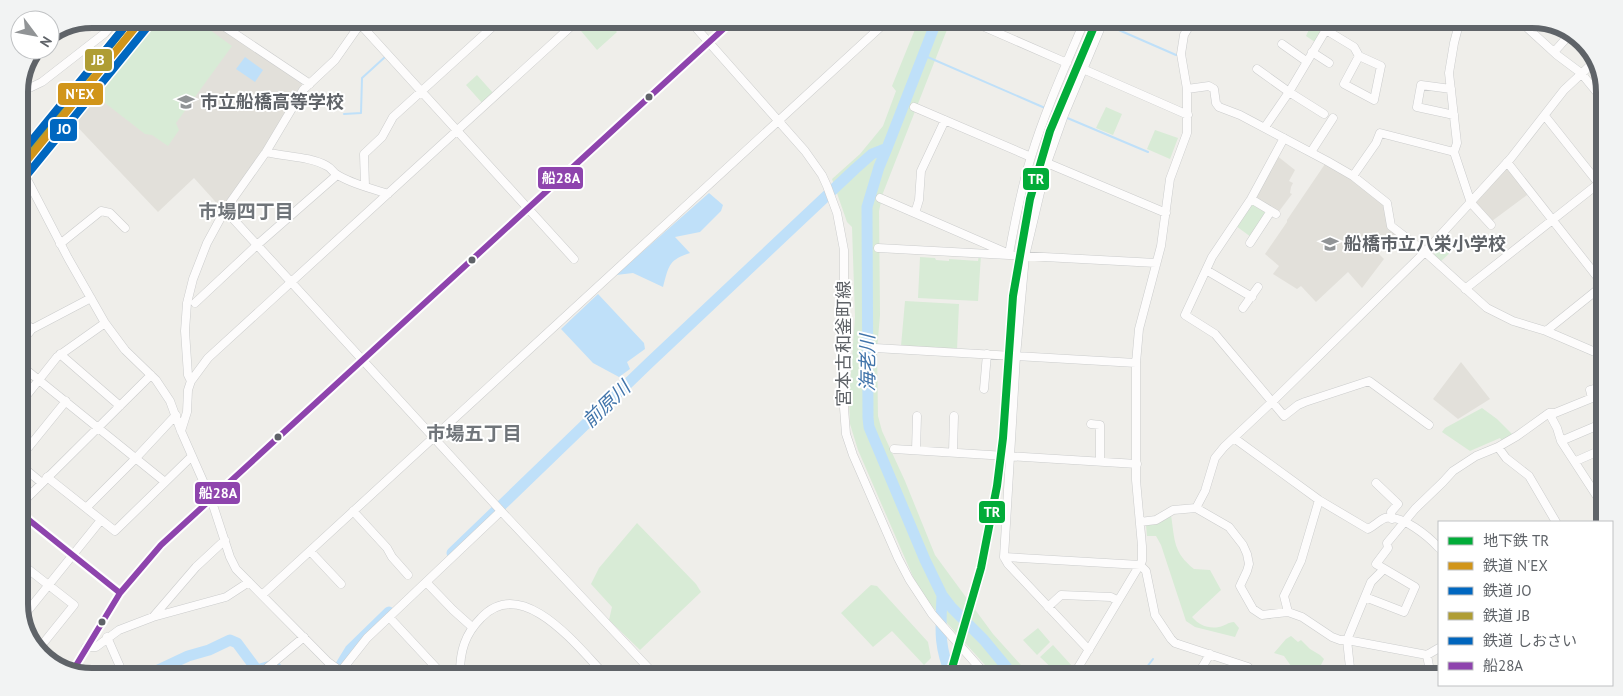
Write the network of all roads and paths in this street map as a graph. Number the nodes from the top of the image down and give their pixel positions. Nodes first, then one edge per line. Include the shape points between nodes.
1 (109, 28) edge
2 (226, 28) edge
3 (357, 28) edge
4 (366, 28) edge
5 (491, 28) edge
6 (568, 28) edge
7 (696, 28) edge
8 (724, 28) edge
9 (879, 28) edge
10 (987, 28) edge
11 (1082, 28) edge
12 (1100, 28) edge
13 (1188, 28) edge
14 (1327, 28) edge
15 (1330, 28) edge
16 (1458, 28) edge
17 (1527, 28) edge
18 (1566, 38) edge
19 (709, 42) junction
20 (1282, 44) dead end
21 (1312, 52) junction
22 (1554, 52) junction
23 (1359, 56) junction
24 (1306, 61) junction
25 (1067, 63) junction
26 (1329, 63) dead end
27 (1590, 65) edge
28 (1083, 69) junction
29 (1257, 69) dead end
30 (1581, 73) junction
31 (310, 84) junction
32 (28, 89) edge
33 (1188, 89) junction
34 (1451, 89) junction
35 (1595, 90) edge
36 (422, 92) junction
37 (1289, 92) junction
38 (1595, 95) edge
39 (914, 107) dead end
40 (1324, 114) dead end
41 (1188, 115) junction
42 (1454, 115) junction
43 (1545, 116) junction
44 (1333, 118) dead end
45 (778, 120) junction
46 (945, 120) junction
47 (1265, 128) junction
48 (457, 129) junction
49 (1284, 138) junction
50 (266, 152) junction
51 (1311, 152) junction
52 (1454, 152) junction
53 (1031, 157) junction
54 (1507, 162) junction
55 (1047, 163) junction
56 (337, 175) junction
57 (1353, 176) junction
58 (1595, 176) edge
59 (28, 183) edge
60 (365, 186) junction
61 (1595, 189) edge
62 (388, 194) junction
63 (880, 198) dead end
64 (1251, 199) junction
65 (1471, 203) junction
66 (529, 208) junction
67 (225, 210) junction
68 (915, 213) junction
69 (1166, 213) junction
70 (1552, 220) junction
71 (1491, 226) dead end
72 (125, 228) dead end
73 (1250, 242) dead end
74 (60, 244) junction
75 (257, 245) junction
76 (878, 248) dead end
77 (1425, 252) junction
78 (1009, 254) junction
79 (1026, 256) junction
80 (574, 259) dead end
81 (1156, 263) junction
82 (1206, 270) junction
83 (1595, 276) edge
84 (292, 282) junction
85 (1258, 287) dead end
86 (1465, 289) junction
87 (1595, 290) edge
88 (1252, 297) junction
89 (91, 298) junction
90 (195, 303) dead end
91 (1243, 308) dead end
92 (105, 323) junction
93 (28, 326) edge
94 (32, 329) junction
95 (1546, 331) junction
96 (28, 334) edge
97 (875, 348) dead end
98 (1596, 352) edge
99 (60, 354) junction
100 (987, 354) junction
101 (1016, 356) junction
102 (363, 360) junction
103 (1136, 363) junction
104 (28, 371) edge
105 (152, 375) junction
106 (39, 380) junction
107 (191, 382) junction
108 (1596, 388) edge
109 (984, 389) dead end
110 (28, 394) edge
111 (66, 401) junction
112 (1273, 401) junction
113 (120, 406) junction
114 (1549, 413) junction
115 (176, 415) junction
116 (917, 416) dead end
117 (954, 416) dead end
118 (1091, 424) dead end
119 (1429, 425) dead end
120 (1596, 426) edge
121 (98, 428) junction
122 (181, 431) junction
123 (434, 436) junction
124 (1234, 438) junction
125 (1561, 441) junction
126 (1498, 447) junction
127 (28, 448) edge
128 (894, 449) dead end
129 (916, 450) junction
130 (953, 452) junction
131 (1596, 452) edge
132 (1010, 455) junction
133 (192, 456) junction
134 (136, 458) junction
135 (1100, 461) junction
136 (1576, 461) junction
137 (1137, 464) junction
138 (28, 470) edge
139 (45, 480) junction
140 (165, 482) junction
141 (1376, 483) dead end
142 (1596, 494) edge
143 (28, 497) edge
144 (211, 499) junction
145 (1319, 500) junction
146 (86, 508) junction
147 (1196, 508) junction
148 (353, 511) junction
149 (501, 511) junction
150 (1392, 518) junction
151 (28, 519) edge
152 (101, 520) junction
153 (1555, 521) edge
154 (1140, 522) junction
155 (1404, 522) junction
156 (225, 540) junction
157 (1438, 547) edge
158 (310, 551) junction
159 (72, 555) junction
160 (1004, 557) junction
161 (1140, 565) junction
162 (1384, 569) junction
163 (28, 570) edge
164 (408, 575) dead end
165 (249, 582) junction
166 (427, 583) junction
167 (341, 584) dead end
168 (48, 585) junction
169 (120, 593) junction
170 (262, 595) junction
171 (1365, 597) junction
172 (1118, 601) junction
173 (1048, 607) junction
174 (28, 610) edge
175 (1288, 612) junction
176 (153, 617) junction
177 (389, 617) junction
178 (472, 627) junction
179 (107, 637) junction
180 (304, 637) junction
181 (1346, 640) junction
182 (42, 645) edge
183 (86, 646) junction
184 (1438, 649) edge
185 (1089, 650) junction
186 (1210, 654) junction
187 (1427, 655) junction
188 (75, 666) edge
189 (121, 668) edge
190 (266, 668) edge
191 (335, 668) edge
192 (339, 668) edge
193 (436, 668) edge
194 (460, 668) edge
195 (598, 668) edge
196 (648, 668) edge
197 (980, 668) edge
198 (1078, 668) edge
199 (1202, 668) edge
200 (1249, 668) edge
201 (1350, 668) edge
202 (1429, 668) edge

1 - 32 street via 42,82
2 - 31 street
3 - 31 street via 336,60
4 - 36 street
5 - 36 street
6 - 48 street
7 - 19 street, 宮本古和釜町線
8 - 19 street
9 - 45 street
10 - 25 street
11 - 25 street
12 - 28 street
13 - 33 street via 1181,54
14 - 21 street
15 - 23 street via 1354,47
16 - 34 street via 1449,73
17 - 22 street
18 - 22 street
19 - 45 street, 宮本古和釜町線
19 - 66 street
20 - 24 street
21 - 24 street
21 - 26 street
22 - 30 street
23 - 23 street via 1381,66 1374,100 1344,84
24 - 37 street
25 - 53 street
27 - 30 street
28 - 41 street
28 - 55 street
29 - 37 street
30 - 35 street
30 - 38 street via 1582,80
30 - 43 street
31 - 50 street via 298,97
33 - 41 street
33 - 47 street via 1212,87 1219,107
34 - 42 street
34 - 42 street via 1421,85 1417,107
36 - 48 street
36 - 60 street via 393,117 382,137 364,154
37 - 40 street
37 - 47 street
39 - 46 street
41 - 69 street via 1187,133 1170,179
42 - 52 street via 1457,143
43 - 54 street
43 - 58 street
44 - 51 street
45 - 123 street
45 - 197 street, 宮本古和釜町線 via 822,175 839,221 844,250 844,408 846,434 853,455 916,591
46 - 53 street
46 - 68 street via 921,171
47 - 49 street
48 - 62 street
48 - 66 street
49 - 51 street
49 - 64 street
50 - 56 street via 295,156 327,166
50 - 67 street
51 - 57 street
52 - 57 street via 1380,133
52 - 65 street
53 - 78 street
54 - 65 street
54 - 70 street
55 - 69 street
55 - 79 street
56 - 60 street
56 - 75 street
57 - 77 street via 1387,203 1391,226
59 - 74 street
60 - 62 street
61 - 70 street
62 - 84 street
63 - 68 street
64 - 73 street via 1272,212
64 - 82 street
65 - 71 street
65 - 77 street
66 - 80 street
66 - 102 street
67 - 75 street
67 - 107 street via 207,243 187,303 185,331
68 - 78 street
69 - 81 street
70 - 83 street
70 - 86 street
72 - 74 street via 110,213 101,211
74 - 89 street
75 - 84 street
75 - 90 street
76 - 78 street
77 - 86 street
77 - 112 street
78 - 79 street
79 - 81 street
79 - 101 street
81 - 103 street via 1140,322
82 - 88 street
82 - 112 street via 1185,315 1215,334
84 - 102 street
84 - 107 street via 208,358
85 - 88 street
86 - 95 street via 1499,315
87 - 95 street
88 - 91 street
89 - 92 street
89 - 94 street
92 - 99 street
92 - 105 street via 125,350
93 - 94 street
94 - 96 street
95 - 98 street
97 - 100 street
99 - 106 street
99 - 113 street
100 - 101 street
100 - 109 street
101 - 103 street
101 - 132 street
102 - 123 street
102 - 144 street
103 - 137 street
104 - 106 street
105 - 113 street
105 - 115 street via 166,393
106 - 110 street
106 - 111 street
107 - 122 street
108 - 114 street via 1590,390 1592,398
111 - 121 street
111 - 127 street
112 - 119 street via 1285,416 1305,402 1368,381
112 - 124 street
113 - 121 street
114 - 125 street
114 - 126 street
115 - 122 street
115 - 134 street
116 - 129 street
117 - 130 street
118 - 135 street via 1100,425
120 - 125 street
121 - 134 street
121 - 139 street
122 - 133 street
123 - 148 street
123 - 149 street
124 - 145 street
124 - 147 street via 1215,458 1205,492
125 - 136 street
126 - 153 street via 1506,458 1529,476
126 - 155 street via 1458,467
128 - 129 street
129 - 130 street
130 - 132 street
131 - 136 street
132 - 135 street
132 - 160 street
133 - 140 street
133 - 144 street
134 - 140 street
134 - 146 street
135 - 137 street
136 - 142 street
137 - 154 street
138 - 139 street
139 - 143 street
139 - 146 street
140 - 152 street via 115,531
141 - 150 street via 1398,504 1391,512
144 - 156 street
144 - 169 street via 161,546
145 - 150 street via 1368,529
145 - 175 street via 1301,561 1284,596
146 - 152 street
147 - 154 street via 1173,510 1156,520
147 - 175 street via 1229,527 1242,545 1249,564 1240,586 1253,609 1265,616
148 - 158 street
148 - 164 street
149 - 166 street
149 - 196 street
150 - 155 street
151 - 159 street
152 - 159 street
154 - 161 street via 1143,552
155 - 157 street
155 - 162 street via 1376,564
156 - 165 street via 236,569
156 - 176 street via 196,567
158 - 167 street
158 - 170 street
159 - 168 street
159 - 169 street
160 - 161 street
160 - 173 street
161 - 172 street
161 - 186 street via 1146,570 1155,615 1171,639
162 - 171 street via 1372,582
162 - 171 street via 1415,587 1404,612
163 - 168 street
165 - 170 street
165 - 176 street via 226,597
166 - 177 street
166 - 178 street
168 - 174 street
168 - 182 street via 74,605
169 - 183 street
170 - 180 street
171 - 181 street
172 - 173 street via 1111,597 1061,595
172 - 185 street
173 - 185 street
175 - 181 street via 1302,617 1332,637
176 - 179 street
177 - 192 street
177 - 193 street
178 - 194 street via 460,657
178 - 195 street via 489,609 507,604 519,605 553,622
179 - 183 street via 96,647
179 - 189 street
180 - 190 street
180 - 191 street
181 - 187 street
181 - 201 street
183 - 188 street
184 - 187 street
185 - 198 street
186 - 199 street
186 - 200 street
187 - 202 street

